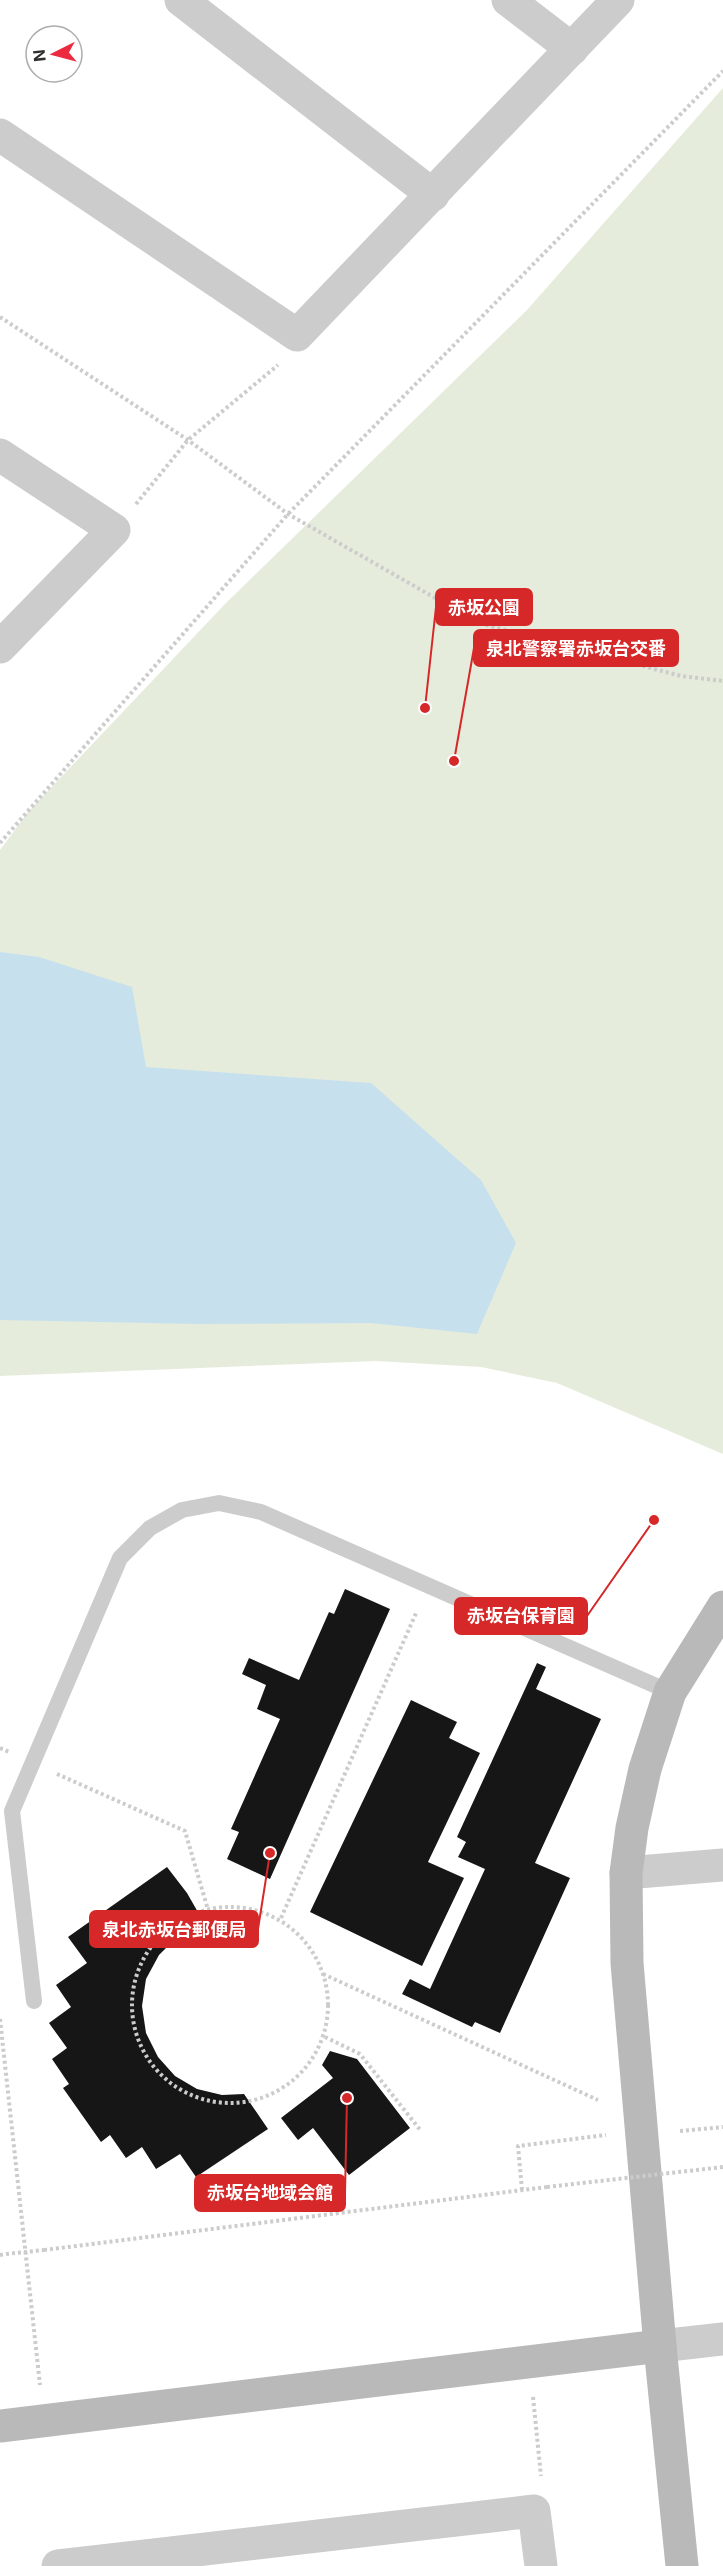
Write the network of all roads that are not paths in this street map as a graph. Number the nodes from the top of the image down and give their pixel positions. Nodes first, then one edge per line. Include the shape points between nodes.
1 (181, 0) edge
2 (508, 0) edge
3 (618, 0) edge
4 (572, 49) junction
5 (0, 135) edge
6 (433, 195) junction
7 (0, 454) edge
8 (0, 647) edge
9 (723, 1607) edge
10 (670, 1692) junction
11 (723, 1865) edge
12 (626, 1873) junction
13 (34, 2001) dead end
14 (723, 2339) edge
15 (660, 2346) junction
16 (0, 2426) edge
17 (58, 2566) edge
18 (541, 2566) edge
19 (682, 2566) edge

1 - 6 street
2 - 4 street
3 - 4 street
4 - 6 street
5 - 6 street via 297,335
7 - 8 street via 114,530
9 - 10 street
10 - 12 street via 645,1769
10 - 13 lane via 261,1512 219,1503 182,1510 150,1528 120,1558 12,1811
11 - 12 street
12 - 15 street via 627,1963
14 - 15 street
15 - 16 street
15 - 19 street
17 - 18 street via 534,2511

